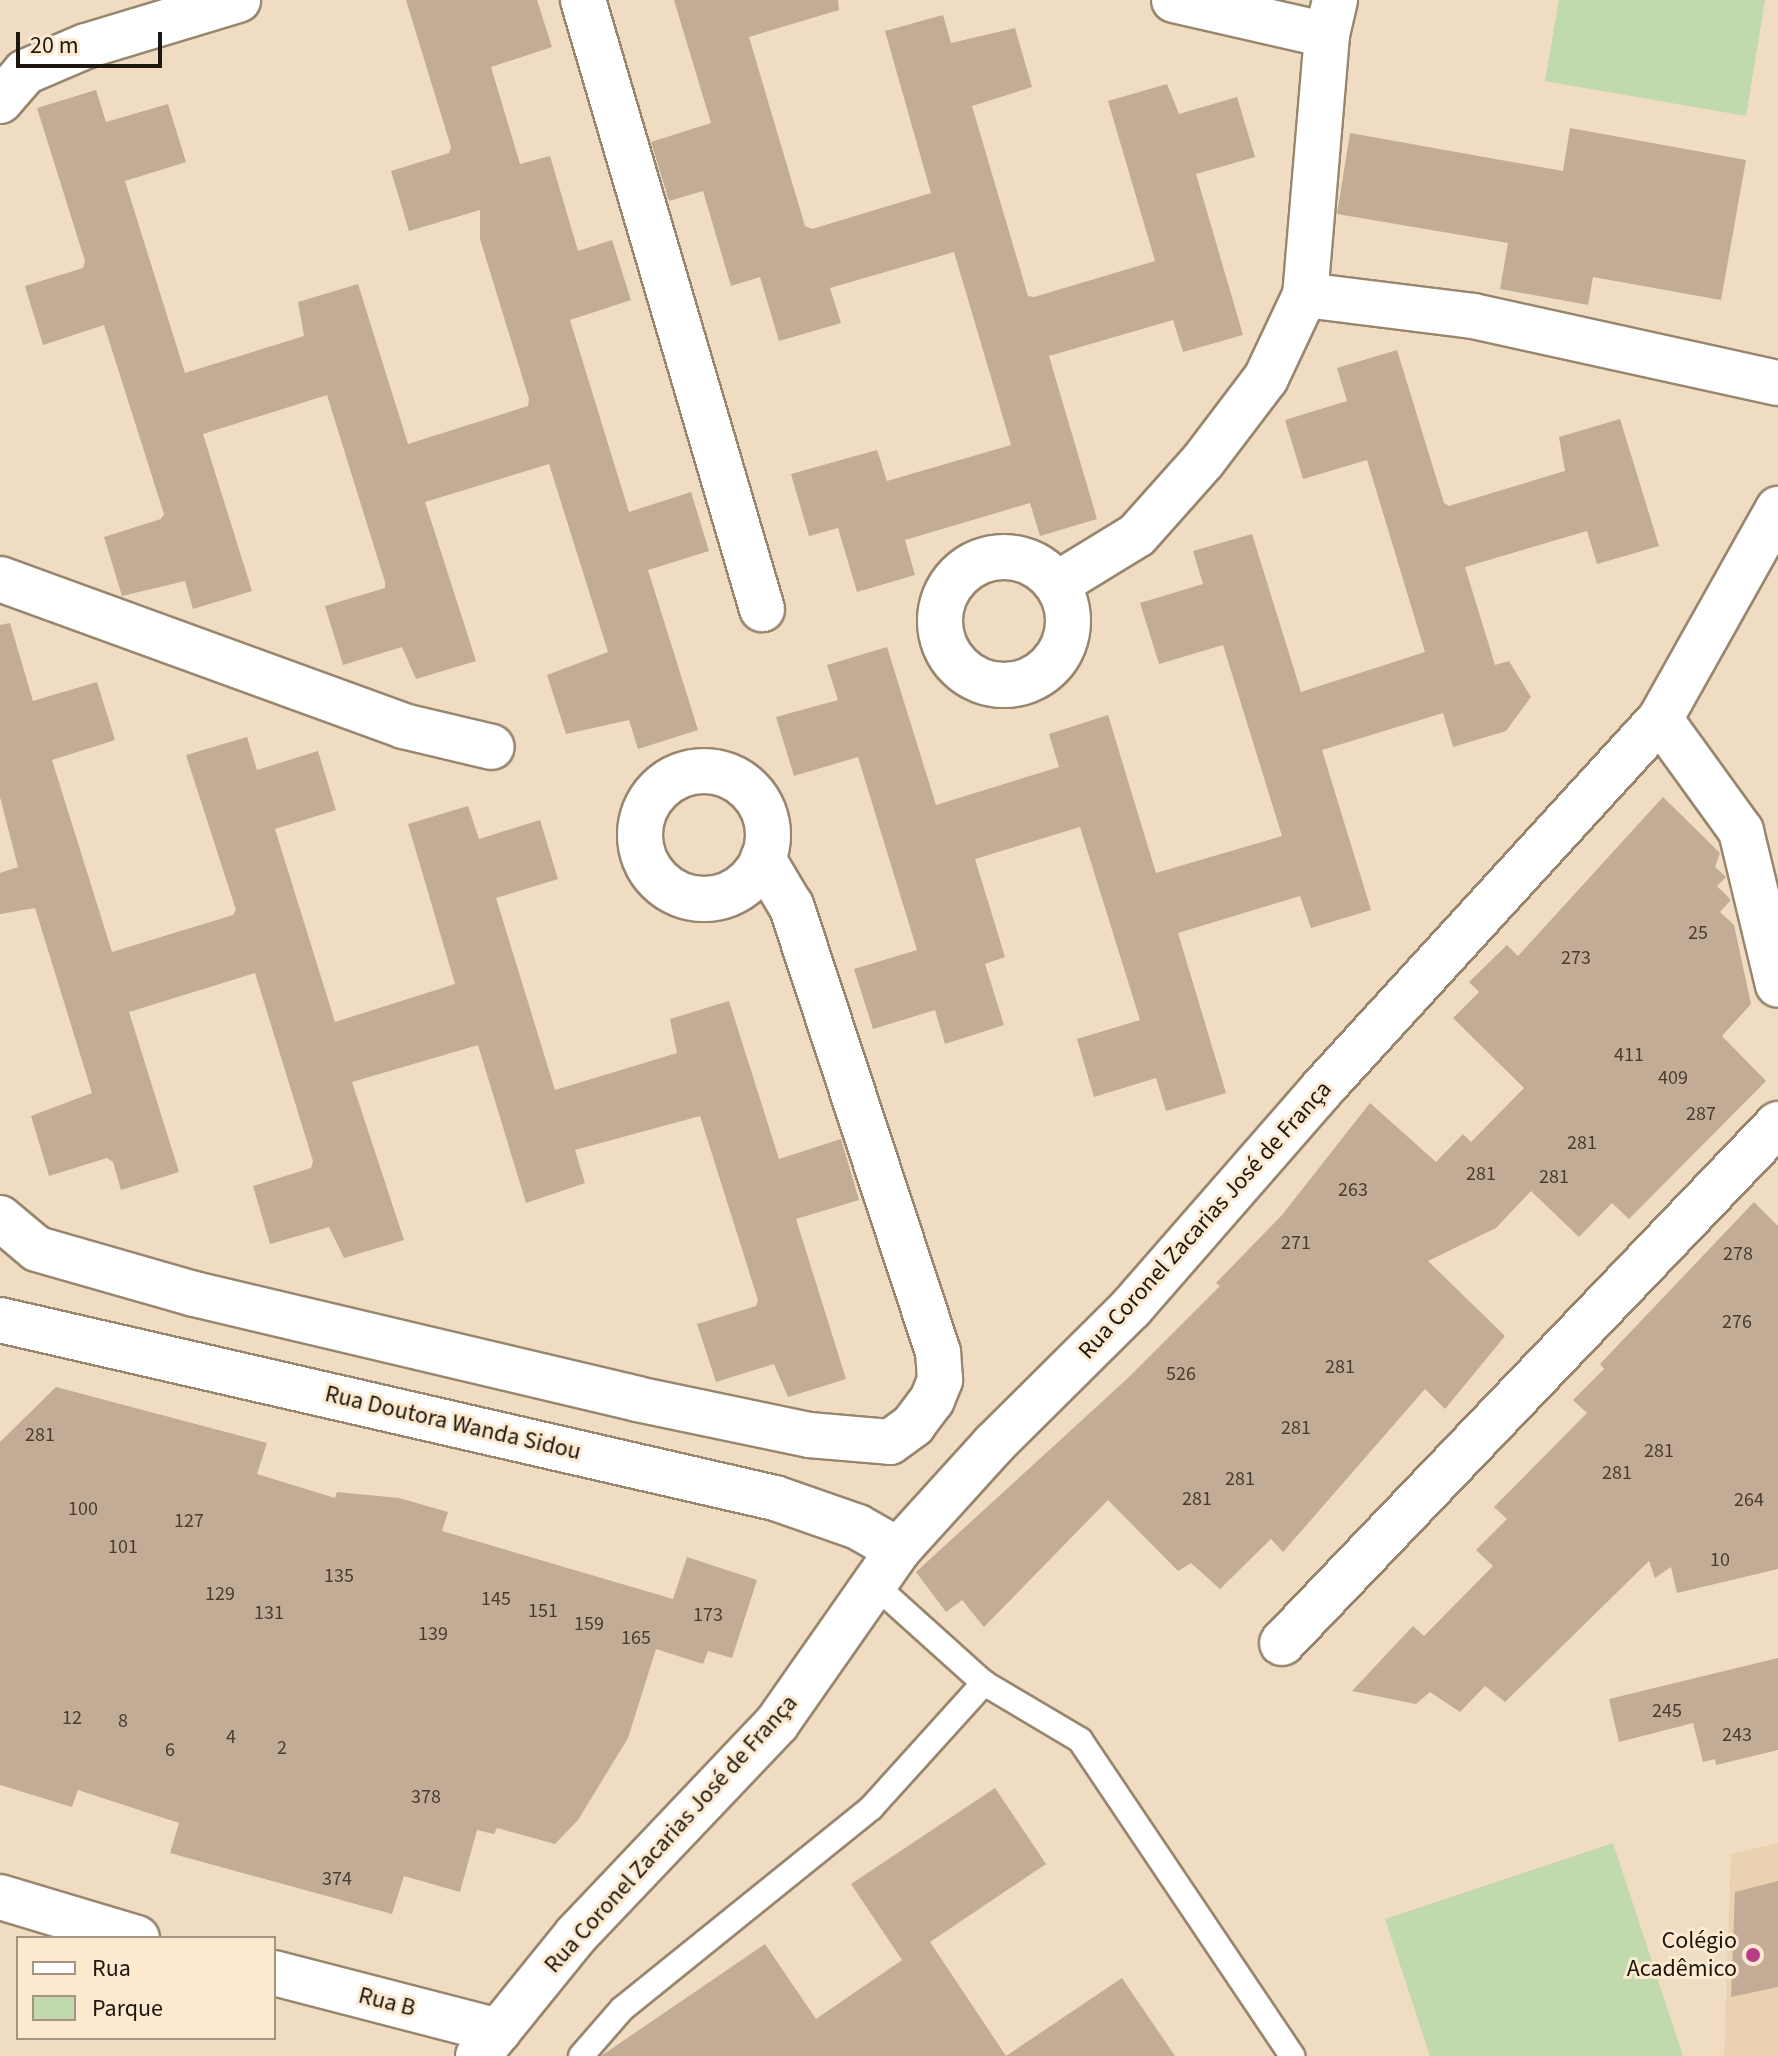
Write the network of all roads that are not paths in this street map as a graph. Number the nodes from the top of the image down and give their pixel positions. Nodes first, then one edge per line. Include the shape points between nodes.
1 (238, 0) edge
2 (583, 0) edge
3 (1174, 0) edge
4 (1331, 18) edge
5 (0, 101) edge
6 (1305, 295) junction
7 (1778, 383) edge
8 (1778, 509) edge
9 (0, 579) edge
10 (1057, 584) dead end
11 (762, 609) dead end
12 (1660, 719) junction
13 (492, 747) dead end
14 (763, 859) dead end
15 (1778, 985) edge
16 (1778, 1124) edge
17 (0, 1218) edge
18 (0, 1320) edge
19 (887, 1568) junction
20 (1282, 1643) dead end
21 (984, 1683) junction
22 (0, 1897) edge
23 (130, 1936) edge
24 (276, 1974) edge
25 (488, 2043) edge
26 (581, 2056) edge
27 (1292, 2056) edge

1 - 5 street via 86,46 25,72
2 - 11 street
3 - 4 street
4 - 6 street
6 - 7 street via 1473,316
6 - 10 street via 1266,378 1203,461 1137,535
8 - 12 street, Rua Coronel Zacarias José de França
9 - 13 street via 403,726
12 - 15 street via 1741,831
12 - 19 street, Rua Coronel Zacarias José de França via 1321,1090 1131,1308 994,1444
14 - 17 street via 791,906 938,1352 940,1380 932,1400 913,1425 890,1442 809,1435 637,1399 194,1294 37,1249
16 - 20 street
18 - 19 street, Rua Doutora Wanda Sidou via 775,1498 858,1527
19 - 21 lane
19 - 25 street, Rua Coronel Zacarias José de França via 777,1723 576,1935
21 - 26 lane via 871,1808 622,2009
21 - 27 lane via 1080,1740
22 - 23 street
24 - 25 street, Rua B

